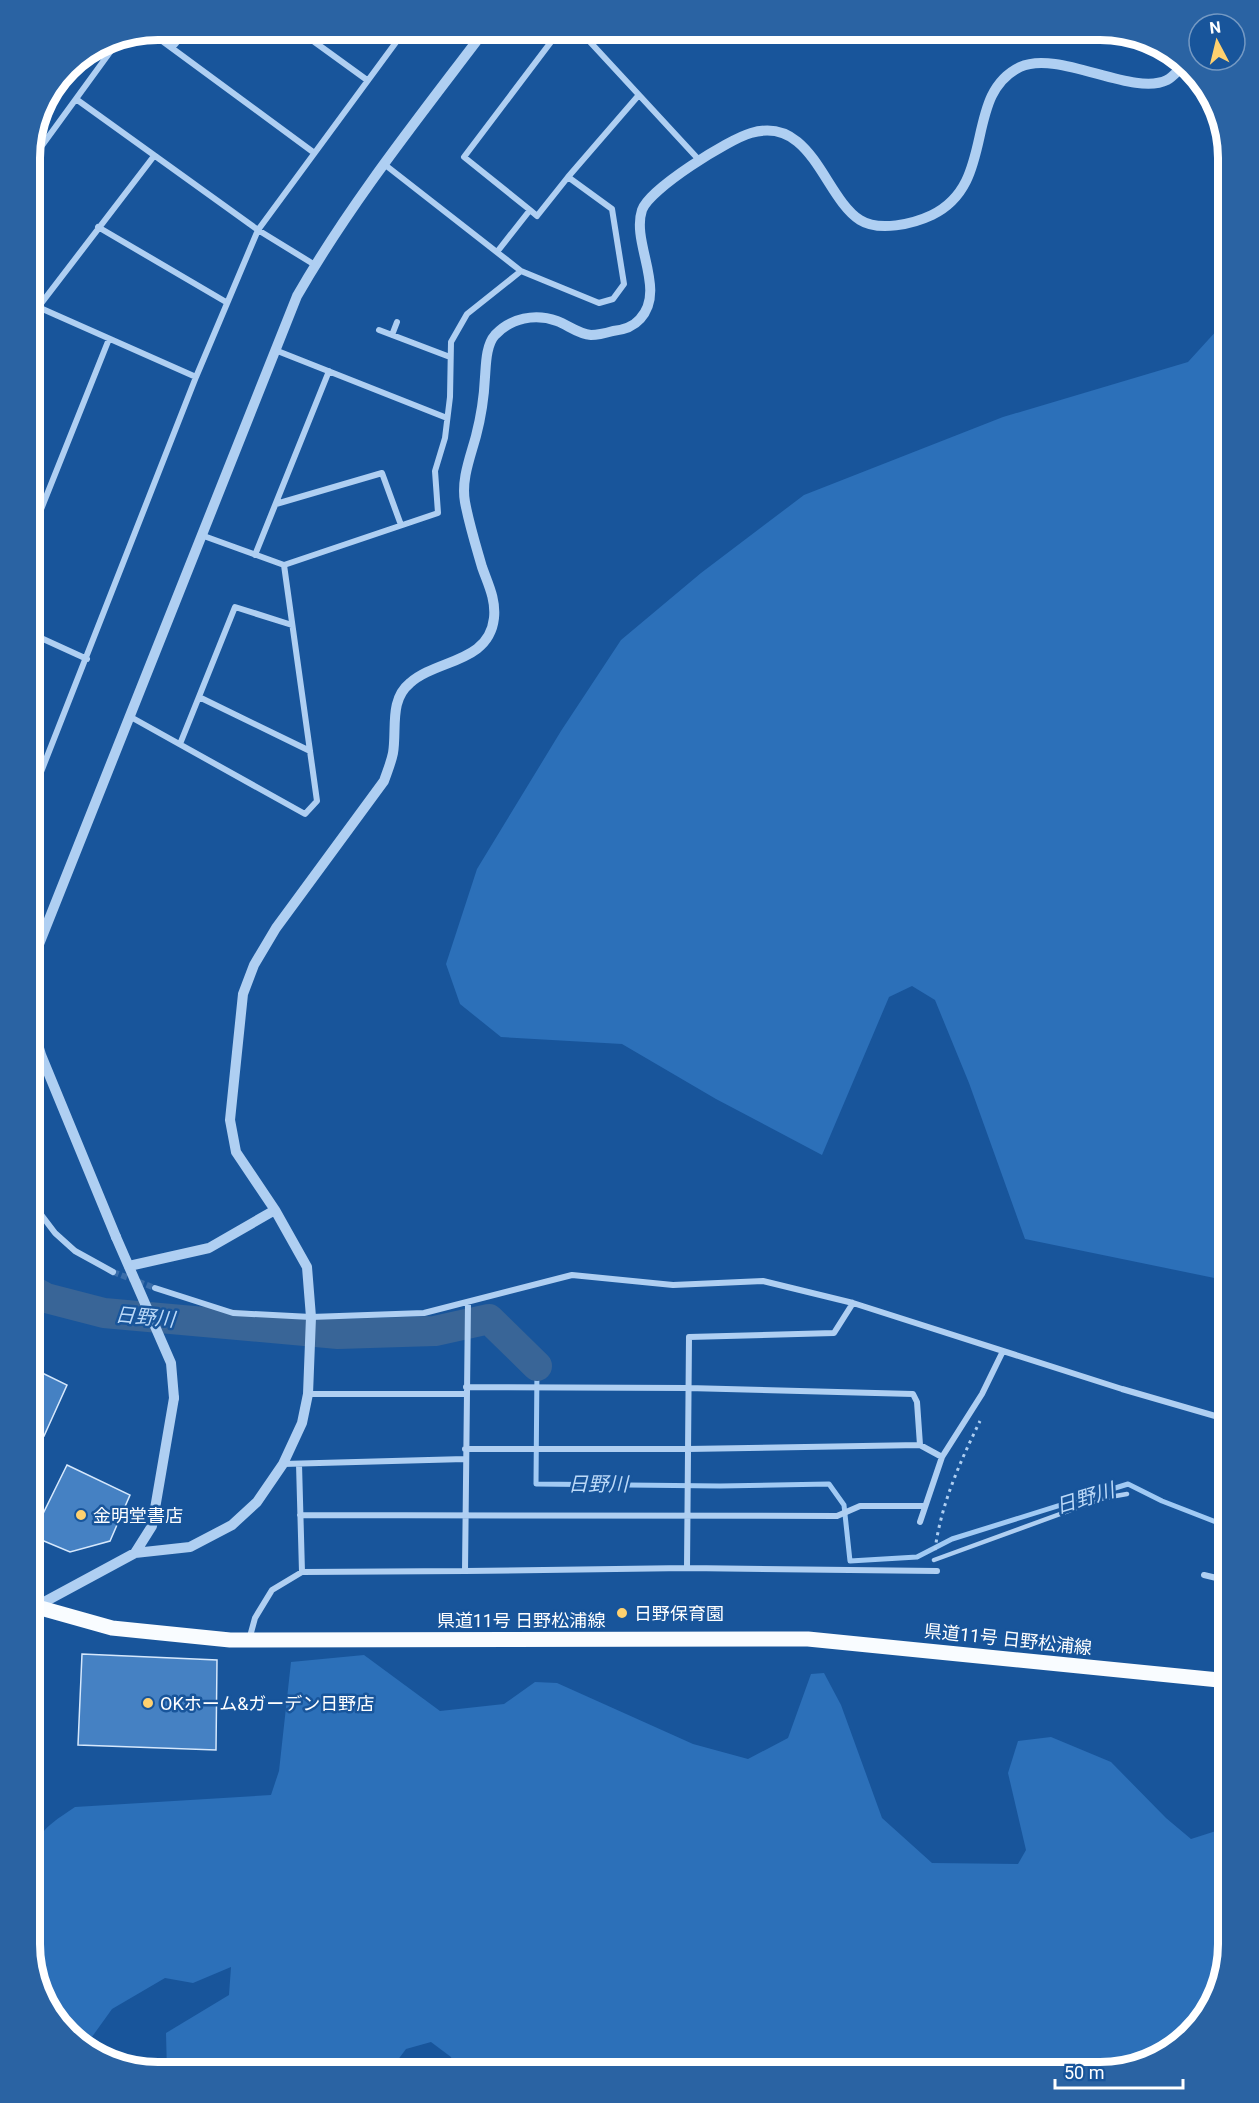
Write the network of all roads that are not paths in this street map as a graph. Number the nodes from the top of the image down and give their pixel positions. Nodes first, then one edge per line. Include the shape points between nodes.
1 (161, 40) edge
2 (178, 40) edge
3 (313, 40) edge
4 (397, 40) edge
5 (478, 40) edge
6 (552, 40) edge
7 (591, 40) edge
8 (172, 48) junction
9 (112, 50) edge
10 (1178, 70) edge
11 (367, 80) junction
12 (638, 96) junction
13 (76, 99) junction
14 (42, 146) edge
15 (313, 152) junction
16 (154, 156) junction
17 (700, 161) junction
18 (384, 164) junction
19 (568, 177) junction
20 (530, 210) junction
21 (98, 227) junction
22 (258, 230) junction
23 (497, 252) junction
24 (315, 265) junction
25 (521, 270) junction
26 (226, 302) junction
27 (41, 303) edge
28 (41, 308) edge
29 (397, 322) dead end
30 (379, 330) dead end
31 (393, 335) junction
32 (109, 339) junction
33 (275, 350) junction
34 (450, 357) junction
35 (329, 371) junction
36 (196, 377) junction
37 (447, 418) junction
38 (276, 504) junction
39 (41, 510) edge
40 (401, 525) junction
41 (201, 535) junction
42 (255, 555) junction
43 (284, 565) junction
44 (292, 625) junction
45 (41, 638) edge
46 (87, 659) junction
47 (199, 697) junction
48 (129, 716) junction
49 (180, 744) junction
50 (310, 751) junction
51 (41, 774) edge
52 (41, 940) edge
53 (40, 1054) edge
54 (40, 1210) edge
55 (275, 1210) junction
56 (129, 1266) junction
57 (113, 1272) tunnel mouth
58 (155, 1288) tunnel mouth
59 (468, 1303) junction
60 (853, 1303) junction
61 (311, 1317) junction
62 (1003, 1350) junction
63 (688, 1388) junction
64 (466, 1390) junction
65 (308, 1394) junction
66 (1218, 1417) edge
67 (920, 1445) junction
68 (465, 1449) junction
69 (688, 1449) junction
70 (942, 1457) junction
71 (465, 1459) junction
72 (283, 1464) junction
73 (299, 1464) junction
74 (1127, 1494) dead end
75 (923, 1506) junction
76 (465, 1514) junction
77 (300, 1515) junction
78 (688, 1516) junction
79 (920, 1522) dead end
80 (135, 1553) junction
81 (934, 1560) road end
82 (687, 1568) junction
83 (465, 1571) junction
84 (937, 1571) dead end
85 (302, 1572) junction
86 (1204, 1575) dead end
87 (1218, 1578) edge
88 (40, 1606) edge
89 (40, 1613) edge
90 (249, 1640) junction
91 (1218, 1680) edge

1 - 8 street
2 - 8 street
3 - 11 street
4 - 11 street
5 - 18 street
6 - 20 street via 464,157
7 - 12 street
8 - 15 street
9 - 13 street
10 - 17 street via 1166,81 1144,83 1055,63 1022,66 1008,75 986,108 964,189 944,208 910,222 882,226 864,223 851,213 813,157 796,141 767,130 751,133
11 - 15 street
12 - 17 street
12 - 19 street
13 - 14 street
13 - 16 street
15 - 22 street
16 - 21 street
16 - 22 street
17 - 55 street via 643,207 640,225 650,287 648,305 641,318 625,329 592,335 556,320 519,319 502,327 490,340 484,404 465,473 464,499 495,602 494,622 482,645 460,661 409,683 396,702 393,756 384,782 276,928 254,965 243,994 230,1120 236,1152
18 - 23 street
18 - 24 street
19 - 20 street via 537,216
19 - 25 street via 612,209 624,284 613,299 599,303
20 - 23 street
21 - 26 street
21 - 27 street
22 - 24 street
22 - 26 street
23 - 25 street
24 - 33 street via 297,296
25 - 34 street via 467,314 451,342
26 - 36 street
28 - 32 street
29 - 31 street
30 - 31 street
31 - 34 street
32 - 36 street
32 - 39 street
33 - 35 street
33 - 41 street
34 - 37 street
35 - 37 street
35 - 38 street
36 - 46 street
37 - 40 street via 435,471 438,513
38 - 40 street via 382,473
38 - 42 street
40 - 43 street
41 - 42 street
41 - 48 street
42 - 43 street
43 - 44 street
44 - 47 street via 235,607
44 - 50 street
45 - 46 street
46 - 51 street
47 - 49 street
47 - 50 street
48 - 49 street
48 - 52 street
49 - 50 street via 305,814 317,801
53 - 56 street, bridge
54 - 57 street via 55,1233 75,1251
55 - 56 street via 209,1248
55 - 61 street via 307,1267
56 - 80 street, bridge via 171,1363 174,1398 152,1526
58 - 61 street via 233,1313
59 - 60 street via 572,1275 674,1285 763,1281
59 - 61 street via 424,1313
59 - 64 street
60 - 62 street
60 - 63 street via 834,1332 689,1337
61 - 65 street
62 - 66 street
62 - 70 street via 982,1394
63 - 64 street
63 - 67 street via 913,1394
63 - 69 street
64 - 65 street
64 - 68 street
65 - 72 street via 302,1423
67 - 69 street
67 - 70 street
68 - 69 street
68 - 71 street
69 - 78 street
70 - 75 street
71 - 73 street
71 - 76 street
72 - 73 street
72 - 80 street via 257,1502 232,1525 190,1547
73 - 77 street
74 - 81 lane via 1093,1502
75 - 78 street via 860,1506 837,1516
75 - 79 street
76 - 77 street
76 - 78 street
76 - 83 street
77 - 85 street
78 - 82 street
80 - 88 street
82 - 83 street
82 - 84 street
83 - 85 street
85 - 90 street via 272,1590 255,1618
86 - 87 street
89 - 90 main road, 県道11号 日野松浦線 via 112,1628
90 - 91 main road, 県道11号 日野松浦線 via 808,1639

